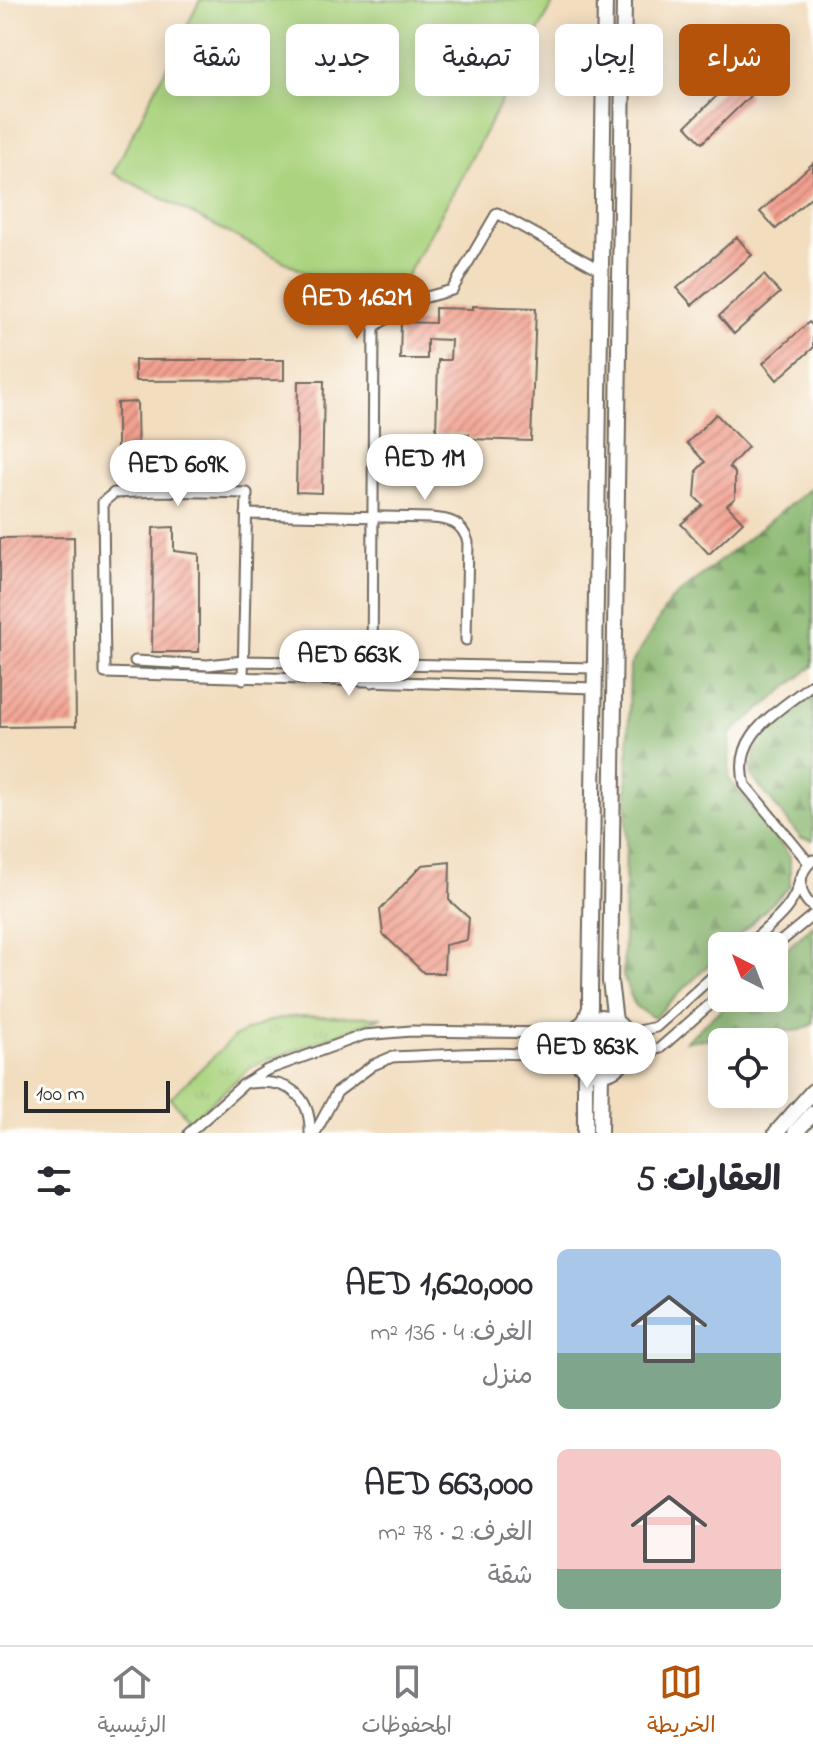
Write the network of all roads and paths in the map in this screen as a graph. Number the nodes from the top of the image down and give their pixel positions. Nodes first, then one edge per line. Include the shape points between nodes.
1 (605, 0) edge
2 (624, 0) edge
3 (599, 269) junction
4 (246, 514) junction
5 (371, 517) junction
6 (466, 640) dead end
7 (135, 661) dead end
8 (243, 661) junction
9 (372, 664) junction
10 (594, 668) junction
11 (243, 679) junction
12 (372, 682) junction
13 (813, 683) edge
14 (594, 688) junction
15 (811, 862) edge
16 (800, 879) junction
17 (813, 907) edge
18 (813, 915) edge
19 (763, 932) edge
20 (788, 936) edge
21 (708, 981) edge
22 (708, 1006) edge
23 (581, 1025) junction
24 (618, 1025) junction
25 (623, 1060) junction
26 (582, 1067) junction
27 (601, 1073) junction
28 (244, 1084) junction
29 (813, 1091) edge
30 (813, 1113) edge
31 (189, 1133) edge
32 (313, 1133) edge
33 (585, 1133) edge
34 (600, 1133) edge
35 (776, 1133) edge
36 (795, 1133) edge

1 - 3 main road
2 - 24 main road via 610,981
3 - 5 street via 497,213 452,290 412,301 374,327
3 - 10 main road
4 - 5 street
4 - 8 street
4 - 11 street via 247,493 114,493 103,502 105,673
5 - 6 street via 448,519 465,531
5 - 9 street
7 - 8 street
8 - 9 street
8 - 11 street
9 - 10 street
9 - 12 street
10 - 14 main road
11 - 12 street
12 - 14 street
13 - 15 street via 749,737 740,769 745,785
14 - 23 main road via 590,1008
15 - 16 street
16 - 17 street via 802,894
16 - 19 street via 787,910
18 - 20 street
21 - 24 street via 656,1027 635,1032
22 - 25 street via 660,1048
23 - 24 main road via 600,1017
23 - 26 main road via 572,1046
23 - 28 street via 565,1033 364,1035 267,1070
24 - 25 main road via 628,1044
25 - 27 main road
26 - 27 main road
26 - 32 street via 564,1056 392,1057 337,1092
26 - 33 main road
27 - 34 main road
28 - 31 street
28 - 32 street via 277,1082 288,1088 306,1107
29 - 35 main road
30 - 36 main road

